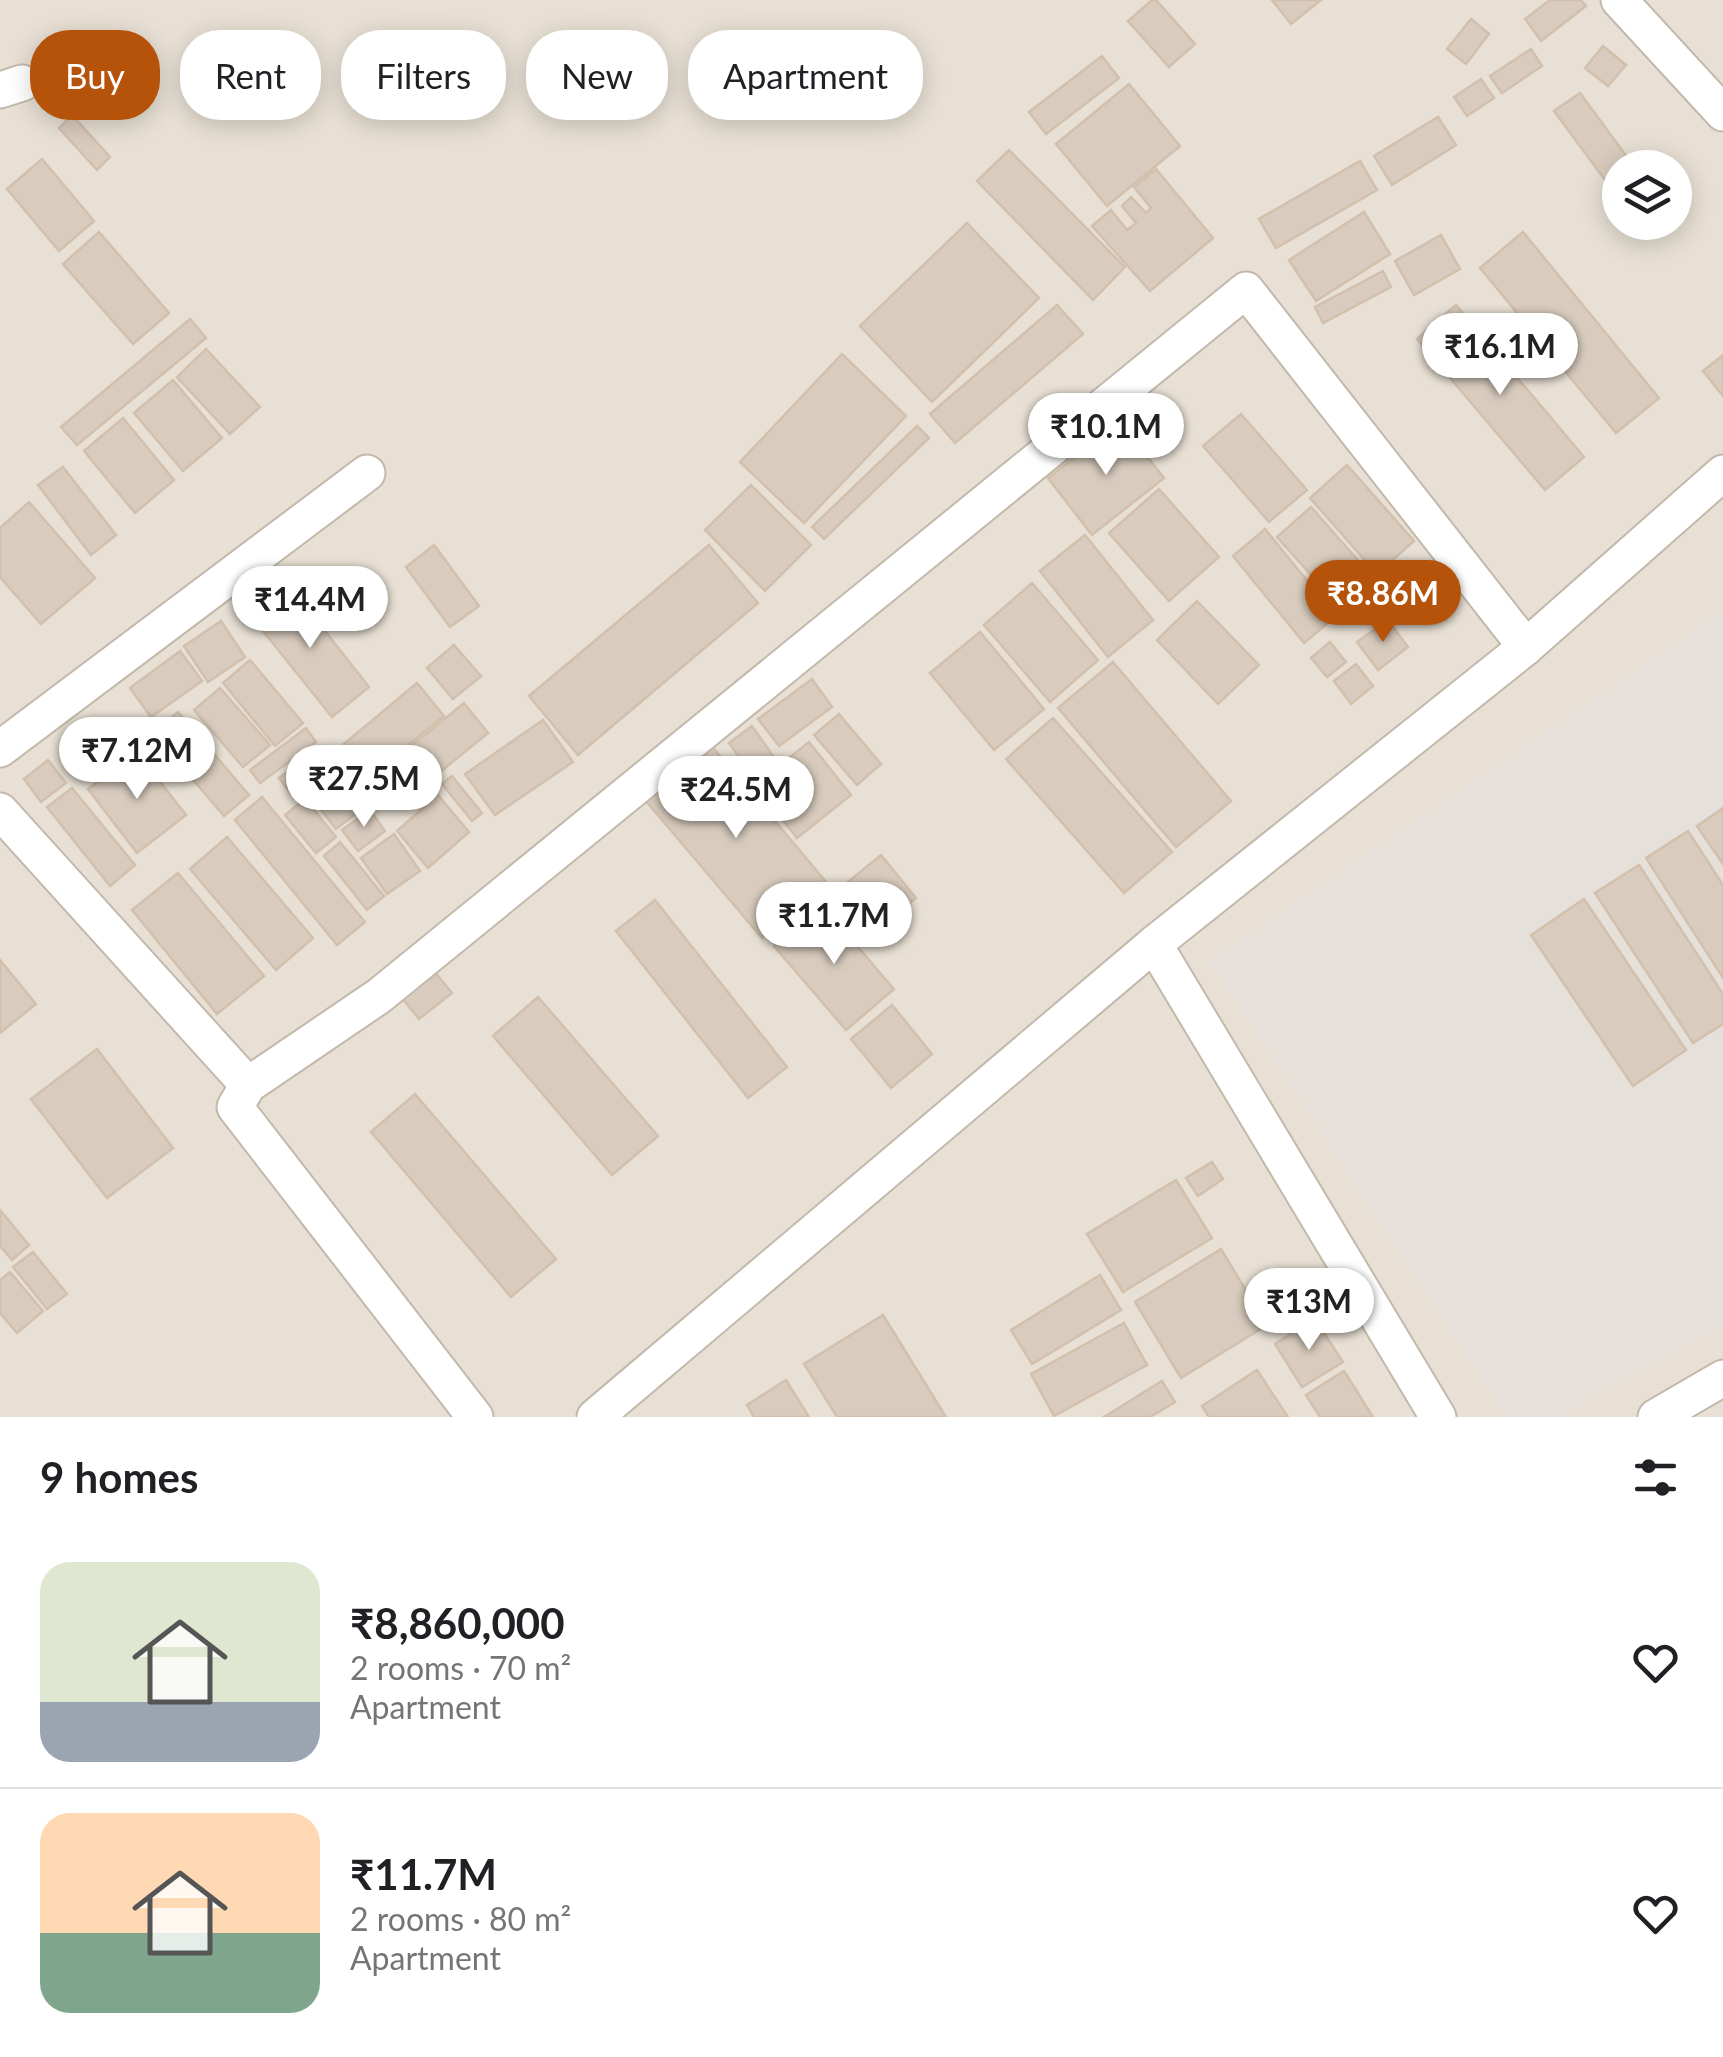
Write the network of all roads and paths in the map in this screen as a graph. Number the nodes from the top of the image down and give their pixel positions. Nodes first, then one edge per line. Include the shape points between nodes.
1 (1619, 0) edge
2 (1723, 112) edge
3 (1723, 473) edge
4 (366, 474) dead end
5 (1526, 647) junction
6 (0, 749) edge
7 (0, 812) edge
8 (1154, 944) junction
9 (248, 1084) junction
10 (1723, 1378) edge
11 (475, 1417) edge
12 (595, 1417) edge
13 (1438, 1417) edge
14 (1656, 1417) edge

1 - 2 street
3 - 5 street
4 - 6 street
5 - 8 street
5 - 9 street via 1246,290 379,996
7 - 9 street
8 - 12 street
8 - 13 street
9 - 11 street via 235,1107
10 - 14 street

